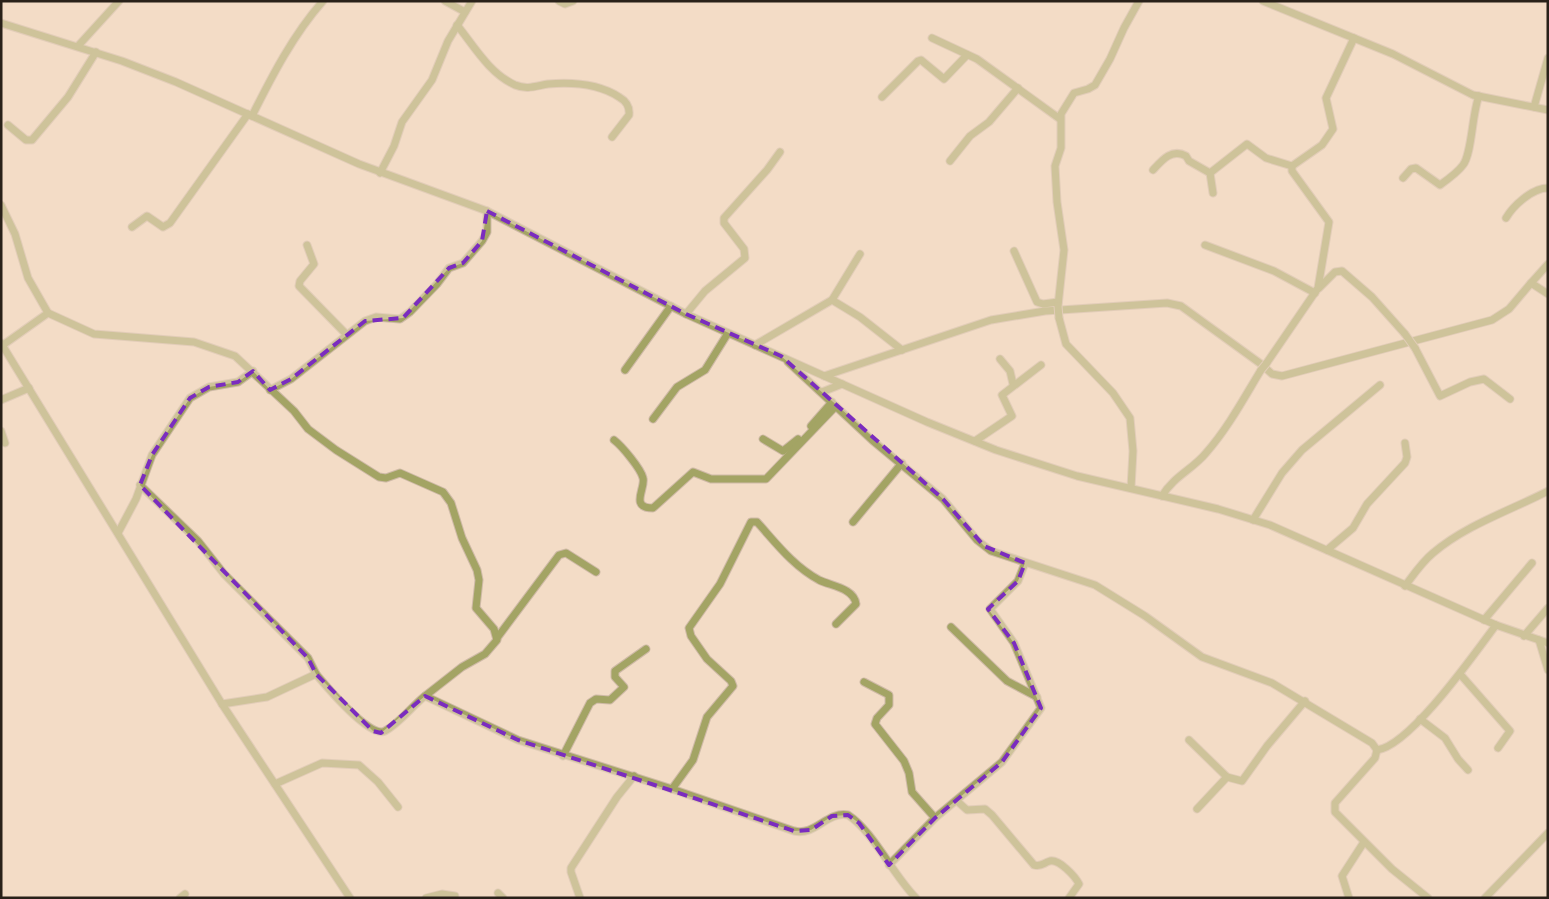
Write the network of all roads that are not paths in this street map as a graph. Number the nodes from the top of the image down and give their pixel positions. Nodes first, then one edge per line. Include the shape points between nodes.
1 (119, 1) edge
2 (323, 1) edge
3 (445, 1) edge
4 (472, 1) edge
5 (559, 1) edge
6 (573, 1) edge
7 (1139, 1) edge
8 (1263, 1) edge
9 (464, 12) junction
10 (1, 23) edge
11 (457, 25) junction
12 (932, 38) dead end
13 (1354, 38) junction
14 (78, 46) junction
15 (96, 52) junction
16 (967, 55) junction
17 (1548, 58) edge
18 (1018, 88) junction
19 (1479, 96) junction
20 (882, 97) dead end
21 (1534, 107) junction
22 (1548, 110) edge
23 (250, 115) junction
24 (1060, 119) junction
25 (8, 125) dead end
26 (612, 137) dead end
27 (780, 152) dead end
28 (950, 161) dead end
29 (1292, 166) junction
30 (1154, 170) dead end
31 (380, 173) junction
32 (1210, 173) junction
33 (1403, 178) dead end
34 (1548, 188) edge
35 (1213, 193) dead end
36 (1, 205) edge
37 (488, 211) junction
38 (1506, 218) dead end
39 (132, 228) dead end
40 (307, 245) dead end
41 (1205, 245) dead end
42 (1014, 251) dead end
43 (860, 254) dead end
44 (1548, 264) edge
45 (1534, 285) junction
46 (1317, 291) junction
47 (1548, 294) edge
48 (832, 300) junction
49 (1058, 304) junction
50 (671, 306) junction
51 (48, 313) junction
52 (686, 314) junction
53 (728, 333) junction
54 (346, 334) junction
55 (2, 344) edge
56 (755, 345) junction
57 (902, 350) junction
58 (781, 356) junction
59 (1000, 359) dead end
60 (1041, 365) dead end
61 (625, 370) dead end
62 (253, 371) junction
63 (824, 376) junction
64 (842, 384) junction
65 (1013, 384) junction
66 (1380, 385) dead end
67 (29, 388) junction
68 (270, 390) junction
69 (822, 392) junction
70 (1510, 399) dead end
71 (1, 400) edge
72 (834, 404) junction
73 (653, 419) dead end
74 (1, 431) edge
75 (763, 439) dead end
76 (614, 440) dead end
77 (975, 441) junction
78 (5, 442) dead end
79 (1405, 443) dead end
80 (902, 463) junction
81 (140, 485) junction
82 (1131, 488) junction
83 (1548, 492) edge
84 (1162, 496) junction
85 (1254, 520) junction
86 (853, 522) dead end
87 (118, 533) junction
88 (1327, 550) junction
89 (1025, 563) junction
90 (1532, 564) dead end
91 (596, 572) dead end
92 (1405, 586) junction
93 (1548, 608) edge
94 (1484, 620) junction
95 (836, 624) dead end
96 (1496, 625) junction
97 (951, 627) dead end
98 (1524, 636) junction
99 (497, 638) junction
100 (1539, 640) junction
101 (1548, 643) edge
102 (646, 649) dead end
103 (1548, 670) edge
104 (316, 674) junction
105 (1460, 674) junction
106 (864, 682) dead end
107 (426, 696) junction
108 (1037, 697) junction
109 (1305, 701) junction
110 (222, 704) junction
111 (1420, 719) junction
112 (1189, 740) dead end
113 (1498, 748) dead end
114 (1377, 750) junction
115 (563, 756) junction
116 (1468, 770) dead end
117 (634, 776) junction
118 (1227, 777) junction
119 (275, 784) junction
120 (672, 789) junction
121 (957, 801) junction
122 (398, 807) dead end
123 (1197, 809) dead end
124 (935, 818) junction
125 (1548, 833) edge
126 (1364, 842) junction
127 (889, 865) junction
128 (455, 896) dead end
129 (913, 897) edge
130 (350, 898) edge
131 (426, 898) edge
132 (580, 898) edge
133 (1069, 898) edge
134 (1349, 898) edge
135 (1428, 898) edge
136 (1485, 898) edge

1 - 14 street
2 - 23 street via 296,38
3 - 9 street
4 - 9 street
5 - 6 street via 565,4
7 - 24 street via 1095,84 1071,96
8 - 13 street
9 - 11 street
10 - 14 street
11 - 26 street via 497,75 513,84 526,88 553,84 595,86 624,100 629,115
11 - 31 street via 432,80 402,122
12 - 16 street
13 - 19 street
13 - 29 street via 1326,98 1333,129 1322,145
14 - 15 street
15 - 23 street via 176,82
15 - 25 street via 68,97 32,140 26,140
16 - 18 street
16 - 20 street via 944,79 920,60
17 - 21 street
18 - 24 street
18 - 28 street
19 - 21 street
19 - 33 street via 1462,166 1440,185 1416,168
21 - 22 street
23 - 31 street
23 - 39 street via 170,223 164,227 147,216
24 - 49 street via 1062,140 1055,178 1064,250
27 - 52 street via 725,216 724,223 746,256 705,290
29 - 32 street via 1266,158 1248,144
29 - 46 street via 1292,171 1329,222
30 - 32 street via 1164,158 1175,153 1186,156 1189,162
31 - 37 street
32 - 35 street
34 - 38 street via 1537,190 1512,207
36 - 51 street via 15,234 28,278
37 - 50 street
37 - 54 street via 487,232 482,240 462,263 449,268 410,312 400,318 371,318
40 - 54 street via 314,264 299,286
41 - 46 street
42 - 49 street via 1037,302
43 - 48 street
44 - 45 street
45 - 47 street
45 - 57 street via 1492,320 1282,376 1272,374 1181,306 1167,303 1045,311 991,320
46 - 70 street, bridge via 1335,272 1342,271 1372,297 1405,334 1440,396 1484,379
46 - 84 street via 1207,452 1169,485
48 - 56 street
48 - 57 street
49 - 82 street, bridge via 1066,344 1112,393 1130,418 1133,451
50 - 52 street
50 - 61 street
51 - 55 street
51 - 62 street via 94,334 200,343 236,356
52 - 53 street
53 - 56 street
53 - 73 street via 705,370 677,387
54 - 68 street via 292,379
55 - 67 street
56 - 58 street
57 - 63 street
58 - 63 street
58 - 69 street
59 - 65 street via 1010,371
60 - 65 street
62 - 68 street
62 - 81 street via 238,382 209,387 190,398 152,455
63 - 64 street
64 - 69 street
64 - 77 street
65 - 77 street via 1002,395 1012,416
66 - 85 street via 1302,450 1282,473
67 - 71 street
67 - 87 street
68 - 99 street via 308,428 373,475 386,478 400,474 437,488 447,496 477,570 476,608 494,629
69 - 72 street
72 - 75 street via 786,450
72 - 76 street via 766,480 711,478 693,472 653,508 640,501 643,477
72 - 80 street
74 - 78 street
77 - 82 street via 1047,467
79 - 88 street via 1405,463 1367,504 1352,528
80 - 86 street
80 - 89 street via 948,504 984,546
81 - 87 street via 134,505
81 - 104 street via 198,541 224,574 308,658
82 - 84 street
83 - 92 street via 1444,544 1421,565
84 - 85 street
85 - 88 street
87 - 110 street
88 - 92 street
89 - 108 street via 1018,581 990,609 1014,643
89 - 109 street via 1095,585 1202,657 1272,683
90 - 94 street
91 - 99 street via 566,553 559,555
92 - 94 street
93 - 98 street
94 - 96 street
95 - 120 street via 856,604 855,599 845,590 808,573 781,551 757,522 752,522 720,584 689,628 703,654 732,681 733,686 707,717 693,760
96 - 98 street
96 - 105 street
97 - 108 street via 1007,681
98 - 100 street
99 - 107 street via 496,644 485,654 462,667
100 - 101 street
100 - 103 street
102 - 115 street via 614,671 623,690 610,700 596,699 590,703
104 - 107 street via 355,716 377,733 390,728
104 - 110 street via 267,697
105 - 111 street
105 - 113 street via 1510,731
106 - 124 street via 889,695 889,705 875,724 904,761 912,792
107 - 115 street via 518,740
108 - 121 street via 1041,708 1010,752
109 - 114 street via 1358,733
109 - 118 street via 1256,760 1245,779 1238,781
110 - 119 street
111 - 114 street via 1390,747
111 - 116 street via 1445,738
112 - 118 street
114 - 126 street via 1375,758 1335,803 1335,812
115 - 117 street
117 - 120 street
117 - 132 street via 571,868
118 - 123 street
119 - 122 street via 322,763 359,766 378,782
119 - 130 street
120 - 127 street via 799,832 811,830 838,814 848,815 859,823
121 - 124 street
121 - 133 street via 967,810 985,809 1034,865 1058,862 1079,884
124 - 127 street
125 - 136 street
126 - 134 street via 1342,876
126 - 135 street
127 - 129 street
128 - 131 street via 442,894

